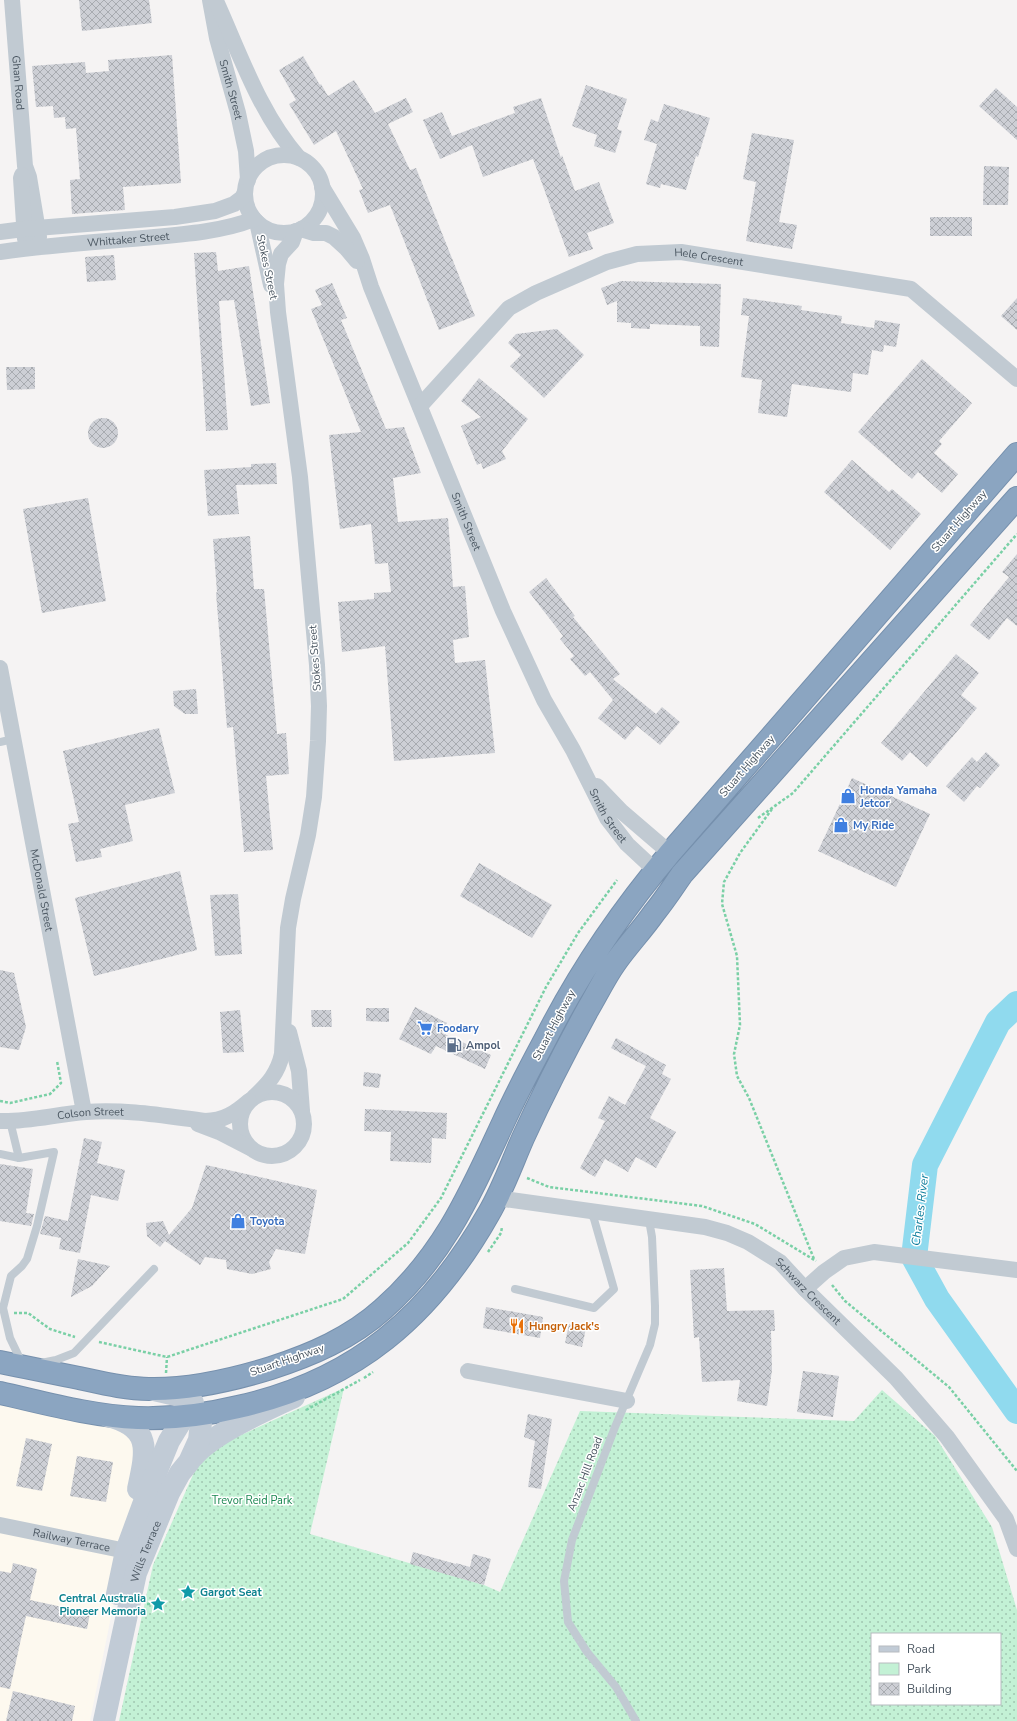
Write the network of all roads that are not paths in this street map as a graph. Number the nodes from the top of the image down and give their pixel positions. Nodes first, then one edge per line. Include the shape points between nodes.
1 (12, 0) edge
2 (210, 0) edge
3 (216, 0) edge
4 (299, 158) junction
5 (246, 186) junction
6 (322, 186) junction
7 (256, 220) junction
8 (31, 228) junction
9 (299, 230) junction
10 (0, 232) edge
11 (33, 248) junction
12 (0, 252) edge
13 (371, 287) junction
14 (278, 312) junction
15 (1017, 379) edge
16 (420, 406) junction
17 (1017, 454) edge
18 (1017, 498) edge
19 (0, 668) edge
20 (7, 740) edge
21 (573, 750) junction
22 (670, 854) junction
23 (688, 868) junction
24 (656, 871) junction
25 (674, 885) junction
26 (286, 1003) junction
27 (251, 1099) junction
28 (84, 1112) junction
29 (302, 1112) junction
30 (182, 1118) junction
31 (5, 1121) edge
32 (255, 1151) junction
33 (0, 1154) edge
34 (19, 1158) junction
35 (475, 1185) junction
36 (498, 1198) junction
37 (590, 1211) junction
38 (649, 1220) junction
39 (154, 1269) dead end
40 (1017, 1270) edge
41 (515, 1289) dead end
42 (805, 1290) junction
43 (0, 1328) edge
44 (10, 1338) junction
45 (0, 1362) edge
46 (24, 1367) junction
47 (468, 1371) dead end
48 (231, 1378) junction
49 (324, 1379) junction
50 (149, 1389) junction
51 (0, 1393) edge
52 (627, 1402) junction
53 (192, 1412) junction
54 (100, 1414) junction
55 (189, 1462) junction
56 (0, 1525) edge
57 (1017, 1549) edge
58 (134, 1552) junction
59 (90, 1721) edge
60 (104, 1721) edge
61 (636, 1721) edge

1 - 8 street, Ghan Road via 24,166 30,177
2 - 5 street, Smith Street via 217,38 246,151
3 - 4 street, Smith Street via 252,83 285,142
4 - 5 street via 275,156 263,161 254,169
4 - 6 street via 314,169
5 - 7 street via 248,207
5 - 8 street, Whittaker Street via 242,198 216,211 175,217
6 - 9 street via 321,207 316,216
6 - 13 street, Smith Street via 353,238
7 - 9 street via 272,231 288,233
7 - 11 street, Whittaker Street via 181,234
7 - 14 street, Stokes Street
8 - 10 street, Whittaker Street
8 - 11 street, Ghan Road
9 - 13 street, Smith Street via 326,233 340,242 354,256
9 - 14 street, Stokes Street via 278,264
11 - 12 street, Whittaker Street
13 - 16 street, Smith Street
14 - 26 street, Stokes Street via 300,476 319,706 314,797 288,928
15 - 16 street, Hele Crescent via 911,289 681,252 660,252 637,254 607,262 536,293 509,308
16 - 21 street, Smith Street via 524,658 544,700
17 - 22 highway, Stuart Highway
18 - 23 highway, Stuart Highway
19 - 20 street, McDonald Street
20 - 28 street, McDonald Street
21 - 22 street, Smith Street via 608,800
21 - 24 street, Smith Street via 612,825 627,844
22 - 23 highway
22 - 24 highway, Stuart Highway
23 - 25 highway, Stuart Highway
24 - 25 highway
24 - 35 highway, Stuart Highway via 605,936 583,971 546,1036
25 - 36 highway, Stuart Highway via 615,964 588,1010 523,1139
26 - 27 street via 280,1064 270,1081
26 - 29 street via 292,1047 299,1070
27 - 29 street via 269,1091 278,1092 294,1099
27 - 30 street, Colson Street via 236,1112 222,1119 205,1121
27 - 32 street via 242,1112 240,1126 245,1141
28 - 30 street, Colson Street via 130,1111
28 - 31 street, Colson Street via 41,1119
29 - 32 street via 302,1135 293,1148 279,1155 270,1156
30 - 32 street, Colson Street via 219,1132
31 - 34 lane
33 - 34 lane
34 - 44 lane via 54,1152 27,1258 11,1276 4,1310
35 - 36 highway
35 - 48 highway, Stuart Highway via 429,1262 382,1310 351,1332 311,1354
36 - 37 street, Schwarz Crescent
36 - 49 highway, Stuart Highway via 465,1254 427,1302 385,1340 356,1361
37 - 38 street, Schwarz Crescent
37 - 41 lane via 614,1289 594,1308
38 - 42 street, Schwarz Crescent via 705,1227 748,1242 780,1262
38 - 52 lane, Anzac Hill Road via 654,1280 654,1324 650,1345
39 - 46 lane via 74,1353
40 - 42 street via 874,1252 844,1258
42 - 57 street, Schwarz Crescent via 896,1378 947,1437 1006,1519
43 - 44 lane
44 - 46 lane
45 - 46 highway, Stuart Highway
46 - 50 highway, Stuart Highway via 106,1384
47 - 52 street
48 - 50 highway, Stuart Highway via 199,1385
48 - 53 main road via 208,1391
49 - 53 highway, Stuart Highway via 280,1397 227,1410
49 - 55 main road via 301,1394 216,1438
50 - 53 main road via 180,1396
51 - 54 highway, Stuart Highway
52 - 61 lane, Anzac Hill Road via 572,1540 564,1581 568,1622 587,1652 616,1687
53 - 54 highway, Stuart Highway via 136,1418
53 - 55 main road, Wills Terrace via 201,1423 199,1440
53 - 58 main road, Wills Terrace via 169,1441
54 - 58 main road via 133,1426 142,1439 145,1450
55 - 58 main road, Wills Terrace
56 - 58 street, Railway Terrace
58 - 59 main road, Wills Terrace
58 - 60 main road, Wills Terrace via 133,1585

